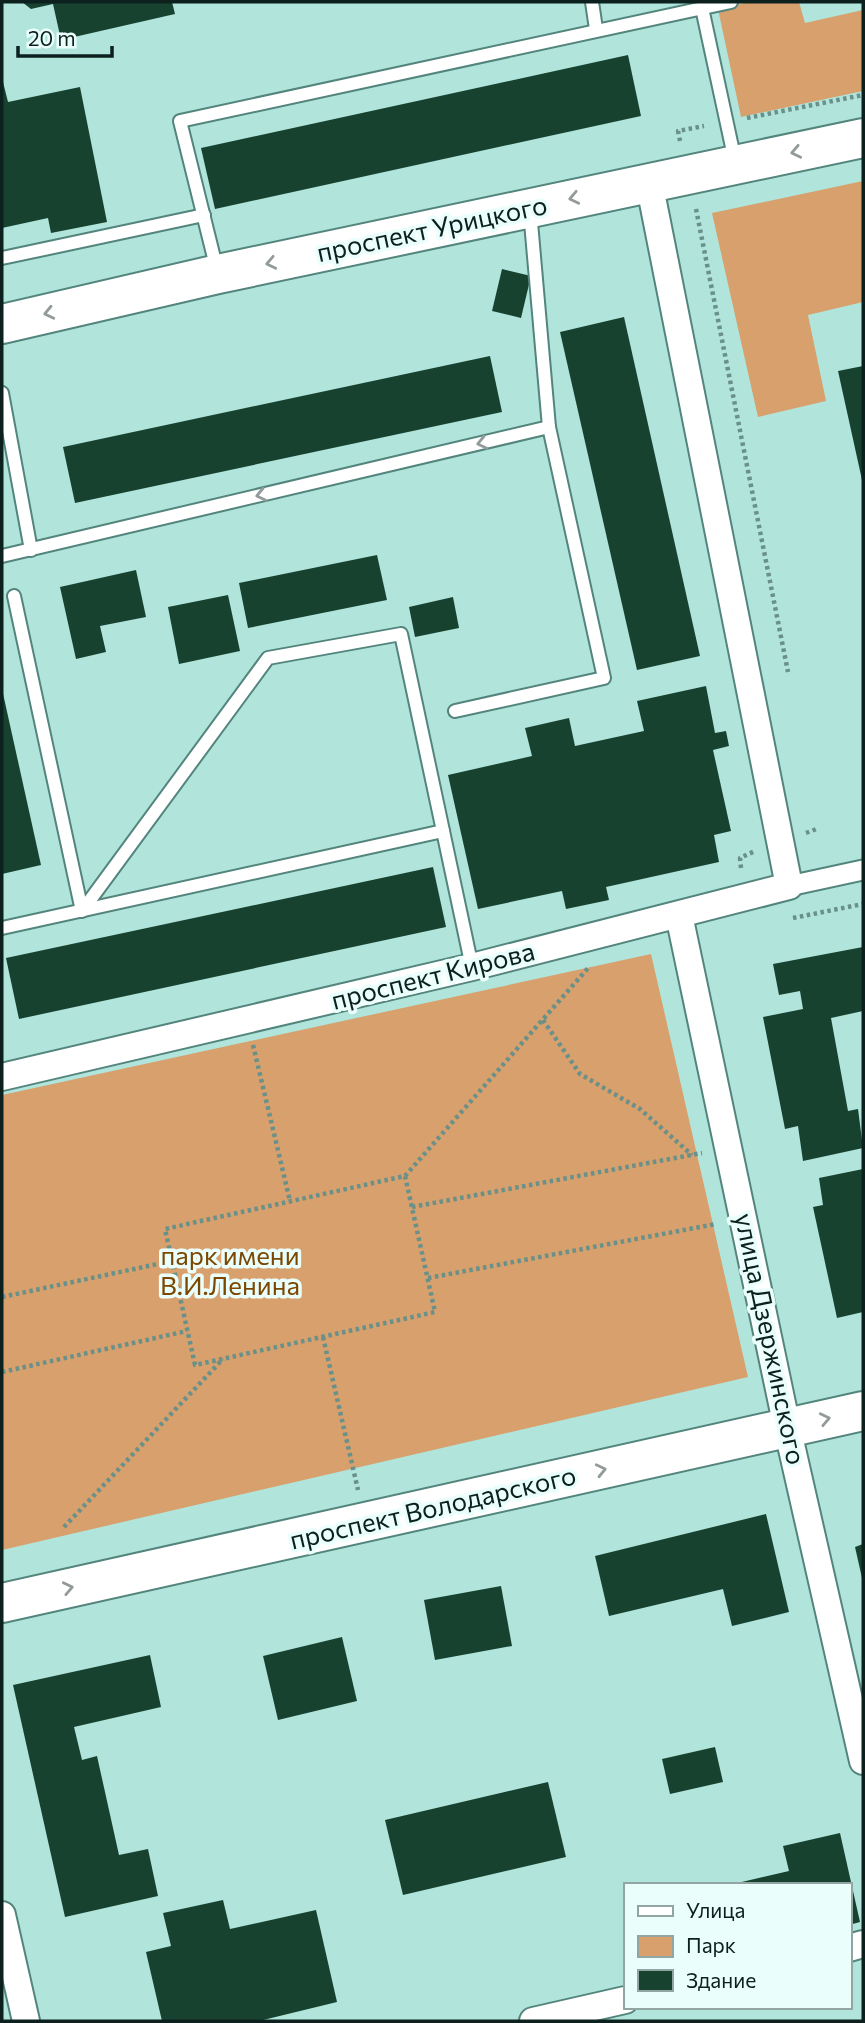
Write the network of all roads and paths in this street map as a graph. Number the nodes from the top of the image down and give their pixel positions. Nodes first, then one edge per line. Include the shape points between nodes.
1 (592, 2) edge
2 (732, 2) edge
3 (702, 8) junction
4 (596, 29) junction
5 (863, 94) edge
6 (727, 122) junction
7 (863, 138) edge
8 (736, 164) junction
9 (649, 182) junction
10 (691, 192) junction
11 (530, 208) junction
12 (204, 215) junction
13 (2, 258) edge
14 (218, 274) junction
15 (2, 324) edge
16 (2, 393) edge
17 (549, 427) junction
18 (31, 550) junction
19 (2, 556) edge
20 (14, 596) dead end
21 (788, 672) dead end
22 (454, 711) dead end
23 (443, 831) junction
24 (740, 858) dead end
25 (863, 870) edge
26 (789, 886) junction
27 (746, 897) junction
28 (863, 904) edge
29 (82, 911) junction
30 (679, 915) junction
31 (782, 920) dead end
32 (2, 928) edge
33 (593, 964) dead end
34 (472, 967) junction
35 (543, 1020) junction
36 (247, 1021) junction
37 (2, 1077) edge
38 (730, 1147) junction
39 (692, 1155) junction
40 (405, 1176) junction
41 (290, 1201) junction
42 (412, 1207) junction
43 (745, 1219) junction
44 (172, 1261) junction
45 (428, 1278) junction
46 (2, 1297) edge
47 (187, 1331) junction
48 (323, 1337) junction
49 (223, 1359) junction
50 (2, 1372) edge
51 (863, 1411) edge
52 (788, 1427) junction
53 (365, 1523) junction
54 (64, 1527) dead end
55 (2, 1603) edge
56 (863, 1761) edge
57 (2, 1915) edge
58 (624, 2000) edge
59 (26, 2021) edge
60 (533, 2021) edge

1 - 4 lane
2 - 3 lane
3 - 4 lane
3 - 6 lane
4 - 12 lane via 180,121
5 - 6 path
6 - 8 lane
6 - 10 path via 678,131
7 -> 8 main road, проспект Урицкого
8 - 10 main road, проспект Урицкого
9 - 10 main road, проспект Урицкого
9 -> 11 main road, проспект Урицкого
9 - 26 street
10 - 21 path
11 -> 14 main road, проспект Урицкого
11 - 17 lane
12 - 13 lane
12 - 14 lane
14 -> 15 main road, проспект Урицкого
16 - 18 lane
17 -> 18 lane
17 - 22 lane via 604,678
18 - 19 lane
20 - 29 lane
23 - 29 lane
23 - 29 lane via 401,634 268,657
23 - 34 lane
24 - 27 path
25 - 26 street, проспект Кирова
26 - 27 street, проспект Кирова
27 - 30 street, проспект Кирова
28 - 31 path
29 - 32 lane
30 - 34 street, проспект Кирова
30 - 38 street, улица Дзержинского
33 - 35 path
34 - 36 street, проспект Кирова
35 - 39 path via 580,1074 640,1109
35 - 40 path
36 - 37 street, проспект Кирова
36 - 41 path
38 - 39 path
38 - 43 street, улица Дзержинского
39 - 42 path
40 - 41 path
40 - 42 path
41 - 44 path via 165,1229
42 - 45 path
43 - 45 path
43 - 52 street, улица Дзержинского
44 - 46 path
44 - 47 path
45 - 48 path via 435,1312
47 - 49 path via 195,1365
47 - 50 path
48 - 49 path
48 - 53 path
49 - 54 path
52 -> 51 main road, проспект Володарского
53 -> 52 main road, проспект Володарского
52 - 56 street, улица Дзержинского
55 -> 53 main road, проспект Володарского
57 - 59 street
58 - 60 street

